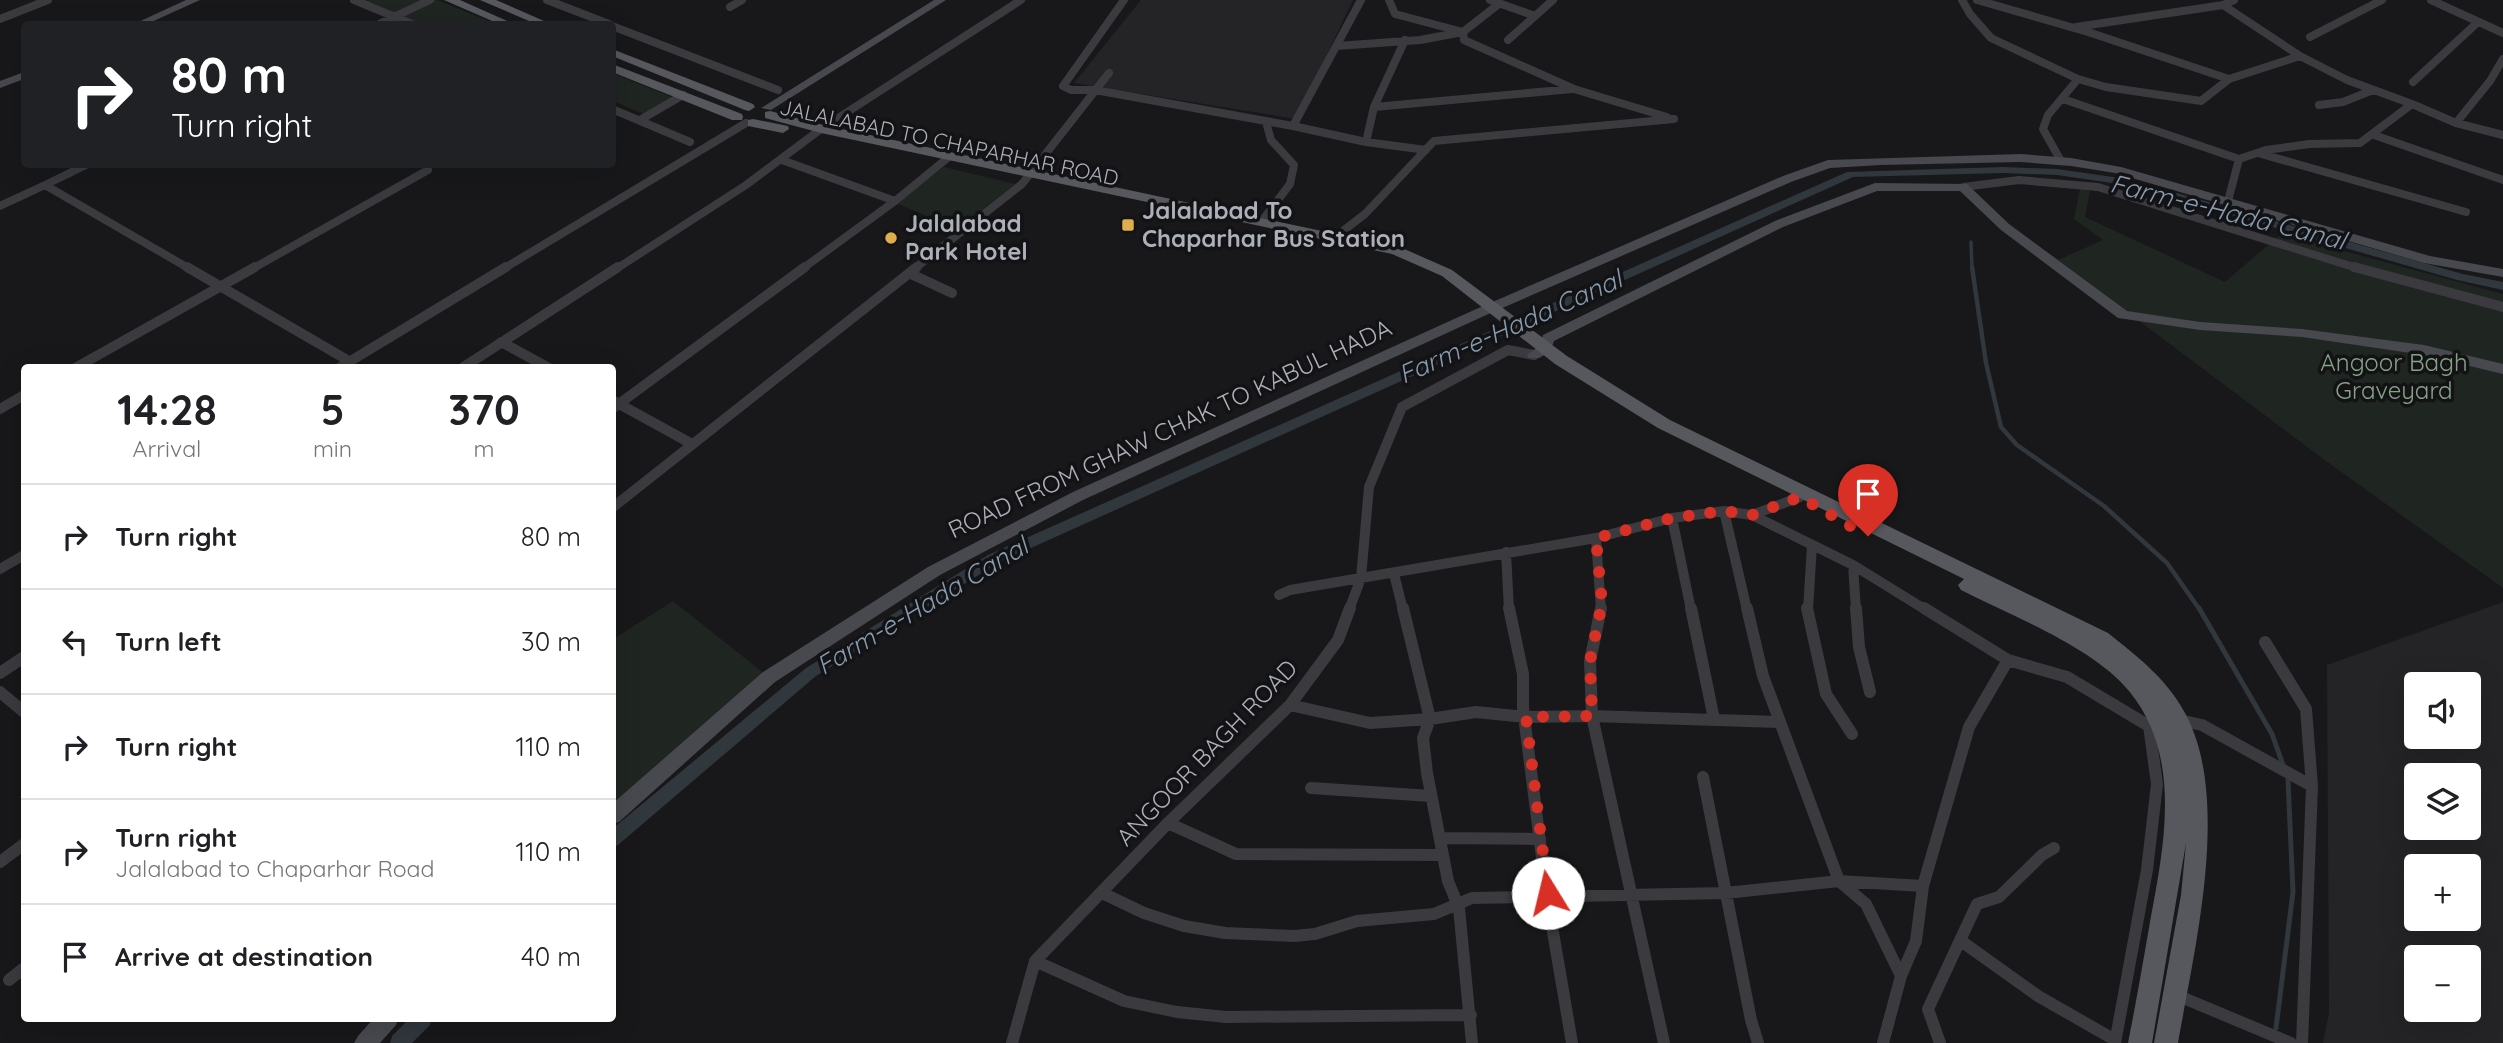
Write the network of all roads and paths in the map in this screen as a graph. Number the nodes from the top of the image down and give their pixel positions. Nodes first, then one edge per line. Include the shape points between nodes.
1 (48, 0) edge
2 (195, 0) edge
3 (354, 0) edge
4 (430, 0) edge
5 (450, 0) edge
6 (486, 0) edge
7 (547, 0) edge
8 (742, 0) edge
9 (926, 0) edge
10 (940, 0) edge
11 (1021, 0) edge
12 (1124, 0) edge
13 (1360, 0) edge
14 (1389, 0) edge
15 (1490, 0) edge
16 (1553, 0) edge
17 (1962, 0) edge
18 (1977, 0) edge
19 (2234, 0) edge
20 (2382, 0) edge
21 (2431, 0) edge
22 (1500, 4) junction
23 (2223, 5) junction
24 (730, 6) dead end
25 (1535, 16) junction
26 (394, 17) junction
27 (0, 19) edge
28 (146, 21) edge
29 (385, 21) edge
30 (404, 21) edge
31 (501, 21) edge
32 (538, 21) edge
33 (601, 21) edge
34 (2478, 22) junction
35 (616, 27) edge
36 (2073, 27) junction
37 (1463, 32) junction
38 (2503, 33) edge
39 (2310, 37) dead end
40 (1405, 40) junction
41 (1508, 40) dead end
42 (1338, 46) junction
43 (616, 54) edge
44 (2300, 56) junction
45 (2503, 59) edge
46 (616, 70) edge
47 (1109, 73) dead end
48 (21, 76) edge
49 (2078, 79) junction
50 (2229, 79) junction
51 (2413, 82) dead end
52 (0, 85) edge
53 (1574, 89) junction
54 (778, 90) junction
55 (1095, 90) junction
56 (2373, 90) junction
57 (683, 95) junction
58 (2063, 99) junction
59 (2412, 104) junction
60 (2319, 105) dead end
61 (750, 107) junction
62 (1374, 107) junction
63 (616, 111) edge
64 (769, 111) junction
65 (640, 120) junction
66 (746, 121) junction
67 (1266, 122) junction
68 (2456, 123) junction
69 (1293, 126) junction
70 (817, 133) junction
71 (2374, 135) junction
72 (2503, 135) edge
73 (690, 142) dead end
74 (1366, 142) junction
75 (1426, 150) junction
76 (2255, 152) junction
77 (2239, 159) junction
78 (782, 160) junction
79 (945, 160) junction
80 (2062, 161) junction
81 (80, 168) edge
82 (428, 170) dead end
83 (1027, 177) junction
84 (2503, 180) edge
85 (45, 185) junction
86 (1962, 187) junction
87 (895, 201) junction
88 (2228, 201) junction
89 (0, 206) edge
90 (2466, 212) dead end
91 (1262, 221) junction
92 (1335, 237) junction
93 (2503, 273) edge
94 (911, 274) junction
95 (222, 286) junction
96 (953, 293) dead end
97 (2503, 307) edge
98 (1492, 313) junction
99 (501, 342) junction
100 (1542, 354) junction
101 (349, 361) junction
102 (82, 364) edge
103 (345, 364) edge
104 (469, 364) edge
105 (542, 364) edge
106 (2503, 369) edge
107 (21, 397) edge
108 (616, 404) edge
109 (616, 406) edge
110 (0, 409) edge
111 (692, 444) junction
112 (1800, 497) junction
113 (616, 506) edge
114 (1724, 511) junction
115 (1752, 515) junction
116 (1672, 518) junction
117 (1596, 538) junction
118 (1812, 545) junction
119 (1506, 552) junction
120 (21, 557) edge
121 (1853, 565) junction
122 (0, 569) edge
123 (1394, 574) junction
124 (1360, 578) junction
125 (1279, 595) dead end
126 (2265, 642) dead end
127 (21, 659) edge
128 (2008, 660) junction
129 (0, 673) edge
130 (0, 692) edge
131 (1870, 692) dead end
132 (1290, 705) junction
133 (21, 710) edge
134 (1592, 716) junction
135 (1526, 717) junction
136 (1430, 719) junction
137 (1714, 719) junction
138 (2179, 720) junction
139 (1779, 722) junction
140 (1852, 734) dead end
141 (1703, 777) dead end
142 (2312, 786) junction
143 (1311, 788) dead end
144 (1431, 796) junction
145 (616, 812) edge
146 (1168, 822) junction
147 (1440, 838) junction
148 (1540, 839) junction
149 (21, 846) edge
150 (2054, 848) dead end
151 (1443, 855) junction
152 (0, 862) edge
153 (1839, 881) junction
154 (1923, 886) junction
155 (1102, 893) junction
156 (1726, 893) junction
157 (1630, 896) junction
158 (1547, 898) junction
159 (1459, 908) junction
160 (1961, 941) junction
161 (1035, 961) junction
162 (21, 970) edge
163 (1901, 976) junction
164 (9, 980) dead end
165 (2174, 994) junction
166 (1471, 1015) junction
167 (385, 1022) edge
168 (2115, 1042) edge
169 (365, 1043) edge
170 (1012, 1043) edge
171 (1472, 1043) edge
172 (1572, 1043) edge
173 (1664, 1043) edge
174 (1758, 1043) edge
175 (1883, 1043) edge
176 (1940, 1043) edge
177 (2140, 1043) edge
178 (2166, 1043) edge
179 (2291, 1043) edge
180 (2302, 1043) edge

1 - 27 street
2 - 28 street
3 - 26 street
4 - 26 street
5 - 31 main road
6 - 32 main road
7 - 33 street
8 - 24 street
9 - 54 street
10 - 64 street
11 - 70 street
12 - 55 street via 1063,86
13 - 42 street
14 - 37 street via 1395,14
15 - 22 street
16 - 25 street
17 - 49 street via 1990,38
18 - 36 street
19 - 23 street
20 - 39 street
21 - 34 street
22 - 25 street
22 - 37 street
23 - 36 street
23 - 44 street
25 - 41 street
26 - 29 street
26 - 30 street
34 - 38 street
34 - 51 street
35 - 54 street
36 - 50 street
37 - 40 street
37 - 53 street via 1464,40
40 - 42 street
40 - 62 street
42 - 69 street
43 - 61 main road, JALALABAD TO CHAPARHAR ROAD
44 - 50 street
44 - 56 street
45 - 68 street
46 - 57 main road, JALALABAD TO CHAPARHAR ROAD
47 - 55 street
48 - 52 street
49 - 50 street via 2201,101
49 - 58 street
53 - 62 street
53 - 75 street via 1674,118 1434,141
54 - 61 street
55 - 67 street
55 - 83 street
56 - 59 street
56 - 60 street via 2343,102
57 - 65 street
57 - 66 main road, JALALABAD TO CHAPARHAR ROAD
58 - 77 street
58 - 80 street via 2048,115 2043,129
59 - 68 street
59 - 71 street
61 - 64 main road, JALALABAD TO CHAPARHAR ROAD
61 - 66 main road via 741,111
62 - 74 street
63 - 65 street
64 - 66 main road
64 - 70 main road, JALALABAD TO CHAPARHAR ROAD
65 - 73 street
66 - 70 main road, JALALABAD TO CHAPARHAR ROAD
66 - 101 street
67 - 69 street
67 - 91 street via 1271,140 1294,165 1290,184
68 - 72 street
69 - 74 street
70 - 78 street
70 - 79 main road, JALALABAD TO CHAPARHAR ROAD
71 - 76 street via 2360,143
71 - 84 street
74 - 75 street
75 - 92 street via 1365,214
76 - 77 street
76 - 90 street
77 - 88 street
78 - 87 street
78 - 99 street
79 - 83 main road, JALALABAD TO CHAPARHAR ROAD
79 - 87 street
80 - 88 street, ROAD FROM GHAW CHAK TO KABUL HADA via 2118,170
80 - 98 street, ROAD FROM GHAW CHAK TO KABUL HADA via 2021,158 1828,164 1591,263
81 - 85 street
82 - 95 street
83 - 91 main road, JALALABAD TO CHAPARHAR ROAD
83 - 94 street
83 - 98 main road, JALALABAD TO CHAPARHAR ROAD via 1360,248 1436,277
85 - 89 street
85 - 95 street
86 - 97 street via 2019,180 2098,187 2392,279
86 - 100 street via 1875,187 1791,220 1548,338
86 - 106 street via 2005,227 2123,315 2410,348
87 - 108 street
88 - 93 street, ROAD FROM GHAW CHAK TO KABUL HADA via 2429,260
91 - 92 main road, JALALABAD TO CHAPARHAR ROAD
92 - 98 main road, JALALABAD TO CHAPARHAR ROAD via 1424,261 1471,289
94 - 96 street
94 - 111 street
95 - 101 street
95 - 102 street
98 - 100 main road
98 - 145 street, ROAD FROM GHAW CHAK TO KABUL HADA via 1078,496 934,571 769,677
99 - 104 street
99 - 105 street
100 - 112 main road via 1656,432 1733,471
100 - 124 street, ANGOOR BAGH ROAD via 1508,350 1402,407 1369,487
100 - 138 main road via 1664,424 2101,638 2150,679
101 - 103 street
107 - 110 street
109 - 111 street
111 - 113 street
112 - 115 street
112 - 177 main road via 2092,648 2135,684 2159,719 2173,767 2176,837
114 - 115 street
114 - 116 street
114 - 139 street via 1763,676
115 - 118 street
116 - 117 street
116 - 137 street
117 - 119 street
117 - 134 street via 1602,603 1590,661
118 - 121 street
118 - 140 street via 1806,603 1826,694
119 - 123 street
119 - 135 street via 1509,612 1523,674
120 - 122 street
121 - 128 street
121 - 131 street via 1859,647
123 - 124 street
123 - 136 street
124 - 125 street
124 - 132 street, ANGOOR BAGH ROAD via 1338,640
126 - 142 street via 2306,709
127 - 129 street
128 - 154 street via 1969,727
128 - 168 street via 2067,677 2149,726 2157,784 2147,870
130 - 133 street
132 - 136 street via 1370,723
132 - 146 street, ANGOOR BAGH ROAD
134 - 135 street
134 - 137 street
134 - 157 street
135 - 136 street via 1476,712
135 - 148 street
136 - 144 street via 1423,738
137 - 139 street
138 - 142 street via 2202,725
138 - 165 main road via 2194,772 2199,845
139 - 153 street
141 - 156 street
142 - 180 street
143 - 144 street
144 - 147 street
146 - 151 street via 1236,854
146 - 155 street, ANGOOR BAGH ROAD
147 - 148 street
147 - 151 street
148 - 158 street
149 - 152 street
150 - 160 street via 1999,897 1977,904
151 - 159 street
153 - 154 street
153 - 156 street
153 - 163 street via 1866,904
154 - 163 street via 1916,941
155 - 159 street via 1185,928 1258,935 1308,935 1351,922
155 - 161 street, ANGOOR BAGH ROAD
156 - 157 street
156 - 174 street
157 - 158 street
157 - 173 street
158 - 159 street via 1472,898
158 - 172 street
159 - 166 street
160 - 168 street via 2038,996
160 - 176 street via 1928,1009
161 - 166 street via 1124,1001 1177,1012 1226,1017
161 - 170 street, ANGOOR BAGH ROAD
162 - 164 street
163 - 175 street
165 - 178 main road
165 - 179 street
166 - 171 street
167 - 169 street

